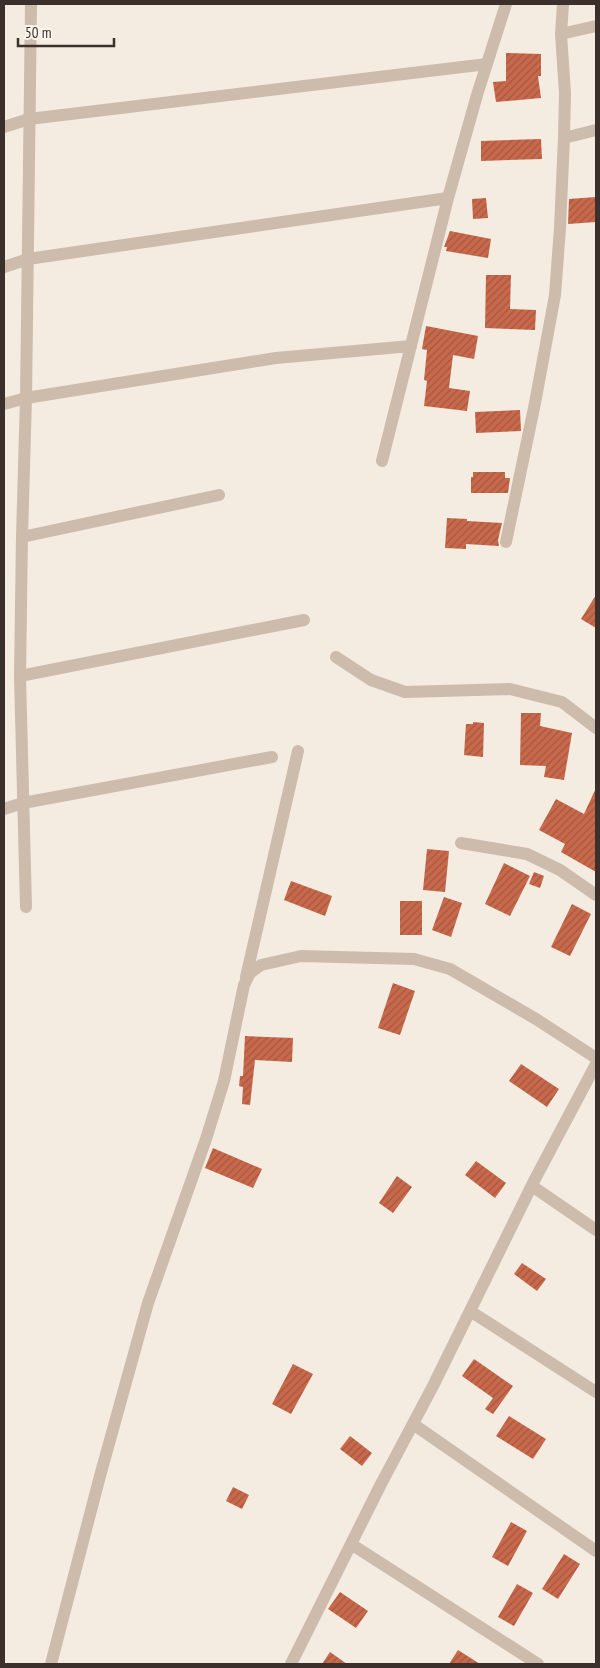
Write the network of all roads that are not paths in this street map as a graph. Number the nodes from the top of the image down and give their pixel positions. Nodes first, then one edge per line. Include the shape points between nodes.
1 (31, 4) edge
2 (506, 4) edge
3 (563, 4) edge
4 (596, 26) edge
5 (561, 34) junction
6 (487, 64) junction
7 (29, 118) junction
8 (4, 127) edge
9 (596, 130) edge
10 (564, 138) junction
11 (448, 198) junction
12 (28, 259) junction
13 (4, 267) edge
14 (411, 346) junction
15 (26, 398) junction
16 (4, 404) edge
17 (382, 461) dead end
18 (219, 494) dead end
19 (22, 537) junction
20 (506, 542) dead end
21 (304, 620) dead end
22 (336, 657) dead end
23 (20, 676) junction
24 (596, 728) edge
25 (298, 751) dead end
26 (272, 757) dead end
27 (23, 803) junction
28 (4, 809) edge
29 (461, 843) dead end
30 (596, 895) edge
31 (26, 908) dead end
32 (246, 979) junction
33 (596, 1058) edge
34 (596, 1064) edge
35 (532, 1186) junction
36 (596, 1230) edge
37 (470, 1311) junction
38 (596, 1392) edge
39 (413, 1424) junction
40 (351, 1544) junction
41 (596, 1551) edge
42 (51, 1664) edge
43 (291, 1664) edge
44 (538, 1664) edge

1 - 7 street
2 - 6 street
3 - 5 street
4 - 5 street
5 - 10 street
6 - 7 street
6 - 11 street
7 - 8 street
7 - 12 street
9 - 10 street
10 - 20 street via 555,296
11 - 12 street
11 - 14 street
12 - 13 street
12 - 15 street
14 - 15 street via 276,358
14 - 17 street
15 - 16 street
15 - 19 street
18 - 19 street
19 - 23 street
21 - 23 street
22 - 24 street via 371,680 405,692 510,689 562,702
23 - 27 street
25 - 32 street
26 - 27 street
27 - 28 street
27 - 31 street
29 - 30 street via 527,854 560,870
32 - 33 street via 261,965 301,956 414,960 450,969
32 - 42 street via 224,1081 148,1303
34 - 35 street
35 - 36 street
35 - 37 street
37 - 38 street
37 - 39 street
39 - 40 street
39 - 41 street
40 - 43 street
40 - 44 street

